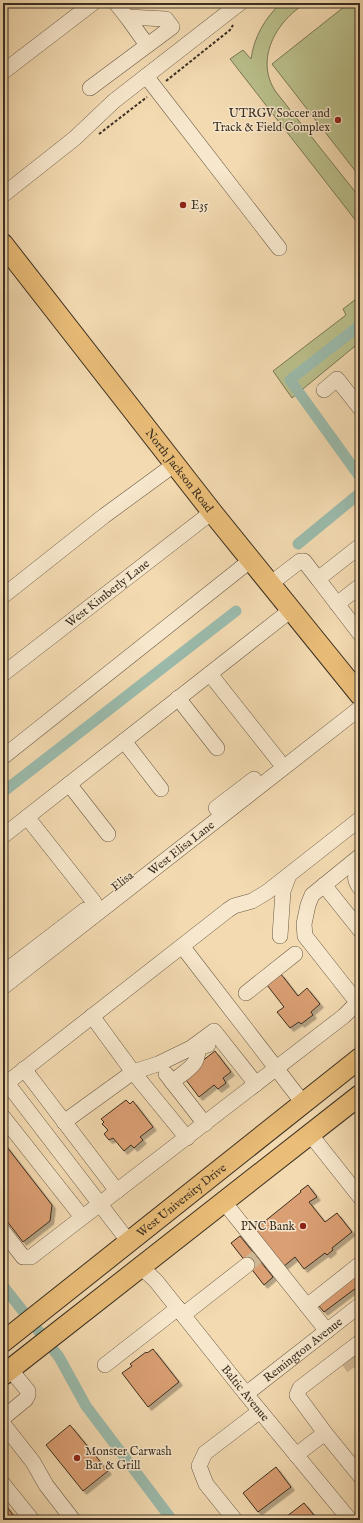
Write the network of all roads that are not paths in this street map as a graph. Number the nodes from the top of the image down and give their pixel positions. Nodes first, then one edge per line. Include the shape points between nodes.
1 (93, 3) edge
2 (116, 3) edge
3 (240, 3) edge
4 (127, 17) junction
5 (147, 45) junction
6 (3, 72) edge
7 (146, 76) junction
8 (90, 88) dead end
9 (3, 195) edge
10 (3, 244) edge
11 (279, 248) dead end
12 (324, 390) dead end
13 (360, 408) edge
14 (175, 464) junction
15 (212, 512) junction
16 (360, 546) edge
17 (251, 560) junction
18 (318, 579) junction
19 (270, 584) junction
20 (360, 586) edge
21 (3, 596) edge
22 (337, 604) junction
23 (291, 610) junction
24 (358, 627) edge
25 (3, 674) edge
26 (210, 674) junction
27 (360, 695) edge
28 (178, 698) junction
29 (360, 708) edge
30 (336, 715) dead end
31 (124, 741) junction
32 (217, 748) dead end
33 (5, 750) edge
34 (278, 760) junction
35 (69, 784) junction
36 (161, 789) dead end
37 (27, 817) junction
38 (360, 819) edge
39 (108, 834) dead end
40 (3, 836) edge
41 (360, 856) edge
42 (360, 867) edge
43 (289, 874) junction
44 (324, 885) junction
45 (360, 888) edge
46 (94, 902) junction
47 (360, 930) edge
48 (280, 936) dead end
49 (182, 946) junction
50 (295, 954) dead end
51 (3, 973) edge
52 (3, 987) edge
53 (246, 993) dead end
54 (359, 999) edge
55 (92, 1016) junction
56 (360, 1058) edge
57 (158, 1064) junction
58 (276, 1068) junction
59 (24, 1069) junction
60 (133, 1072) junction
61 (172, 1082) junction
62 (5, 1084) edge
63 (252, 1087) junction
64 (359, 1097) edge
65 (303, 1103) junction
66 (3, 1117) edge
67 (64, 1122) junction
68 (205, 1124) junction
69 (310, 1134) junction
70 (187, 1138) junction
71 (243, 1151) junction
72 (117, 1191) junction
73 (358, 1191) edge
74 (224, 1202) junction
75 (100, 1204) junction
76 (82, 1217) junction
77 (3, 1231) edge
78 (129, 1242) junction
79 (256, 1258) junction
80 (360, 1264) edge
81 (141, 1267) junction
82 (307, 1306) junction
83 (360, 1306) edge
84 (181, 1311) junction
85 (327, 1331) junction
86 (7, 1339) edge
87 (360, 1342) edge
88 (105, 1365) dead end
89 (6, 1372) edge
90 (246, 1394) junction
91 (260, 1411) junction
92 (3, 1418) edge
93 (3, 1424) edge
94 (326, 1433) junction
95 (296, 1455) junction
96 (360, 1476) edge
97 (3, 1484) edge
98 (32, 1520) edge
99 (73, 1520) edge
100 (235, 1520) edge
101 (350, 1520) edge

1 - 6 street
2 - 4 street
3 - 7 street
4 - 5 street
4 - 5 street via 166,19 172,27
5 - 8 street
7 - 9 street via 114,101 75,138
7 - 11 street
10 - 14 main road, North Jackson Road
12 - 13 street via 337,379
14 - 15 main road, North Jackson Road
14 - 21 street
15 - 17 main road, North Jackson Road
15 - 25 street, West Kimberly Lane
16 - 18 street
17 - 19 main road, North Jackson Road
17 - 33 street
18 - 19 street via 304,561 300,561
18 - 22 street
19 - 23 main road, North Jackson Road
20 - 22 street
22 - 24 street
23 - 26 street
23 - 27 main road, North Jackson Road
26 - 28 street
26 - 34 street
28 - 31 street
28 - 32 street
29 - 52 street, West Elisa Lane
30 - 34 street, Elisa
31 - 35 street
31 - 36 street
34 - 46 street, Elisa
35 - 37 street
35 - 39 street
37 - 40 street
37 - 46 street
38 - 43 street
41 - 44 street
42 - 45 street via 355,874 355,882
43 - 48 street via 283,891
43 - 49 street via 252,901 228,910
44 - 47 street
44 - 54 street via 312,895 308,905 304,924 305,936
46 - 51 street, Elisa
49 - 55 street
49 - 58 street
50 - 53 street
54 - 58 street via 344,1016
55 - 59 street
55 - 60 street
56 - 65 main road, West University Drive
57 - 60 street
57 - 61 street
57 - 63 street via 191,1048 214,1031
58 - 63 street
58 - 65 street
59 - 62 street
59 - 67 street
60 - 67 street
60 - 70 street
61 - 63 street via 191,1067 200,1047 210,1045 216,1048
61 - 68 street
62 - 75 street
63 - 68 street
64 - 69 main road
65 - 71 main road, West University Drive
66 - 76 street
67 - 72 street
68 - 70 street
69 - 73 street
69 - 74 main road
70 - 72 street
71 - 78 main road, West University Drive
71 - 81 main road via 243,1161 238,1172 142,1246 135,1254 134,1260
72 - 75 street
74 - 79 street
74 - 81 main road
75 - 76 street
75 - 78 street
76 - 77 street via 31,1257 23,1257
78 - 86 main road, West University Drive
79 - 82 street
79 - 84 street
80 - 82 street
81 - 84 street, Baltic Avenue
81 - 89 main road
82 - 85 street
83 - 85 street, Remington Avenue
84 - 88 street
84 - 90 street, Baltic Avenue
85 - 90 street, Remington Avenue
87 - 94 street via 336,1366 300,1388 297,1395
89 - 92 street via 28,1391 28,1395
90 - 91 street, Baltic Avenue
91 - 95 street, Baltic Avenue
91 - 100 street via 205,1453 199,1466 206,1484
93 - 99 street
94 - 95 street
94 - 96 street
95 - 101 street, Baltic Avenue
97 - 98 street

